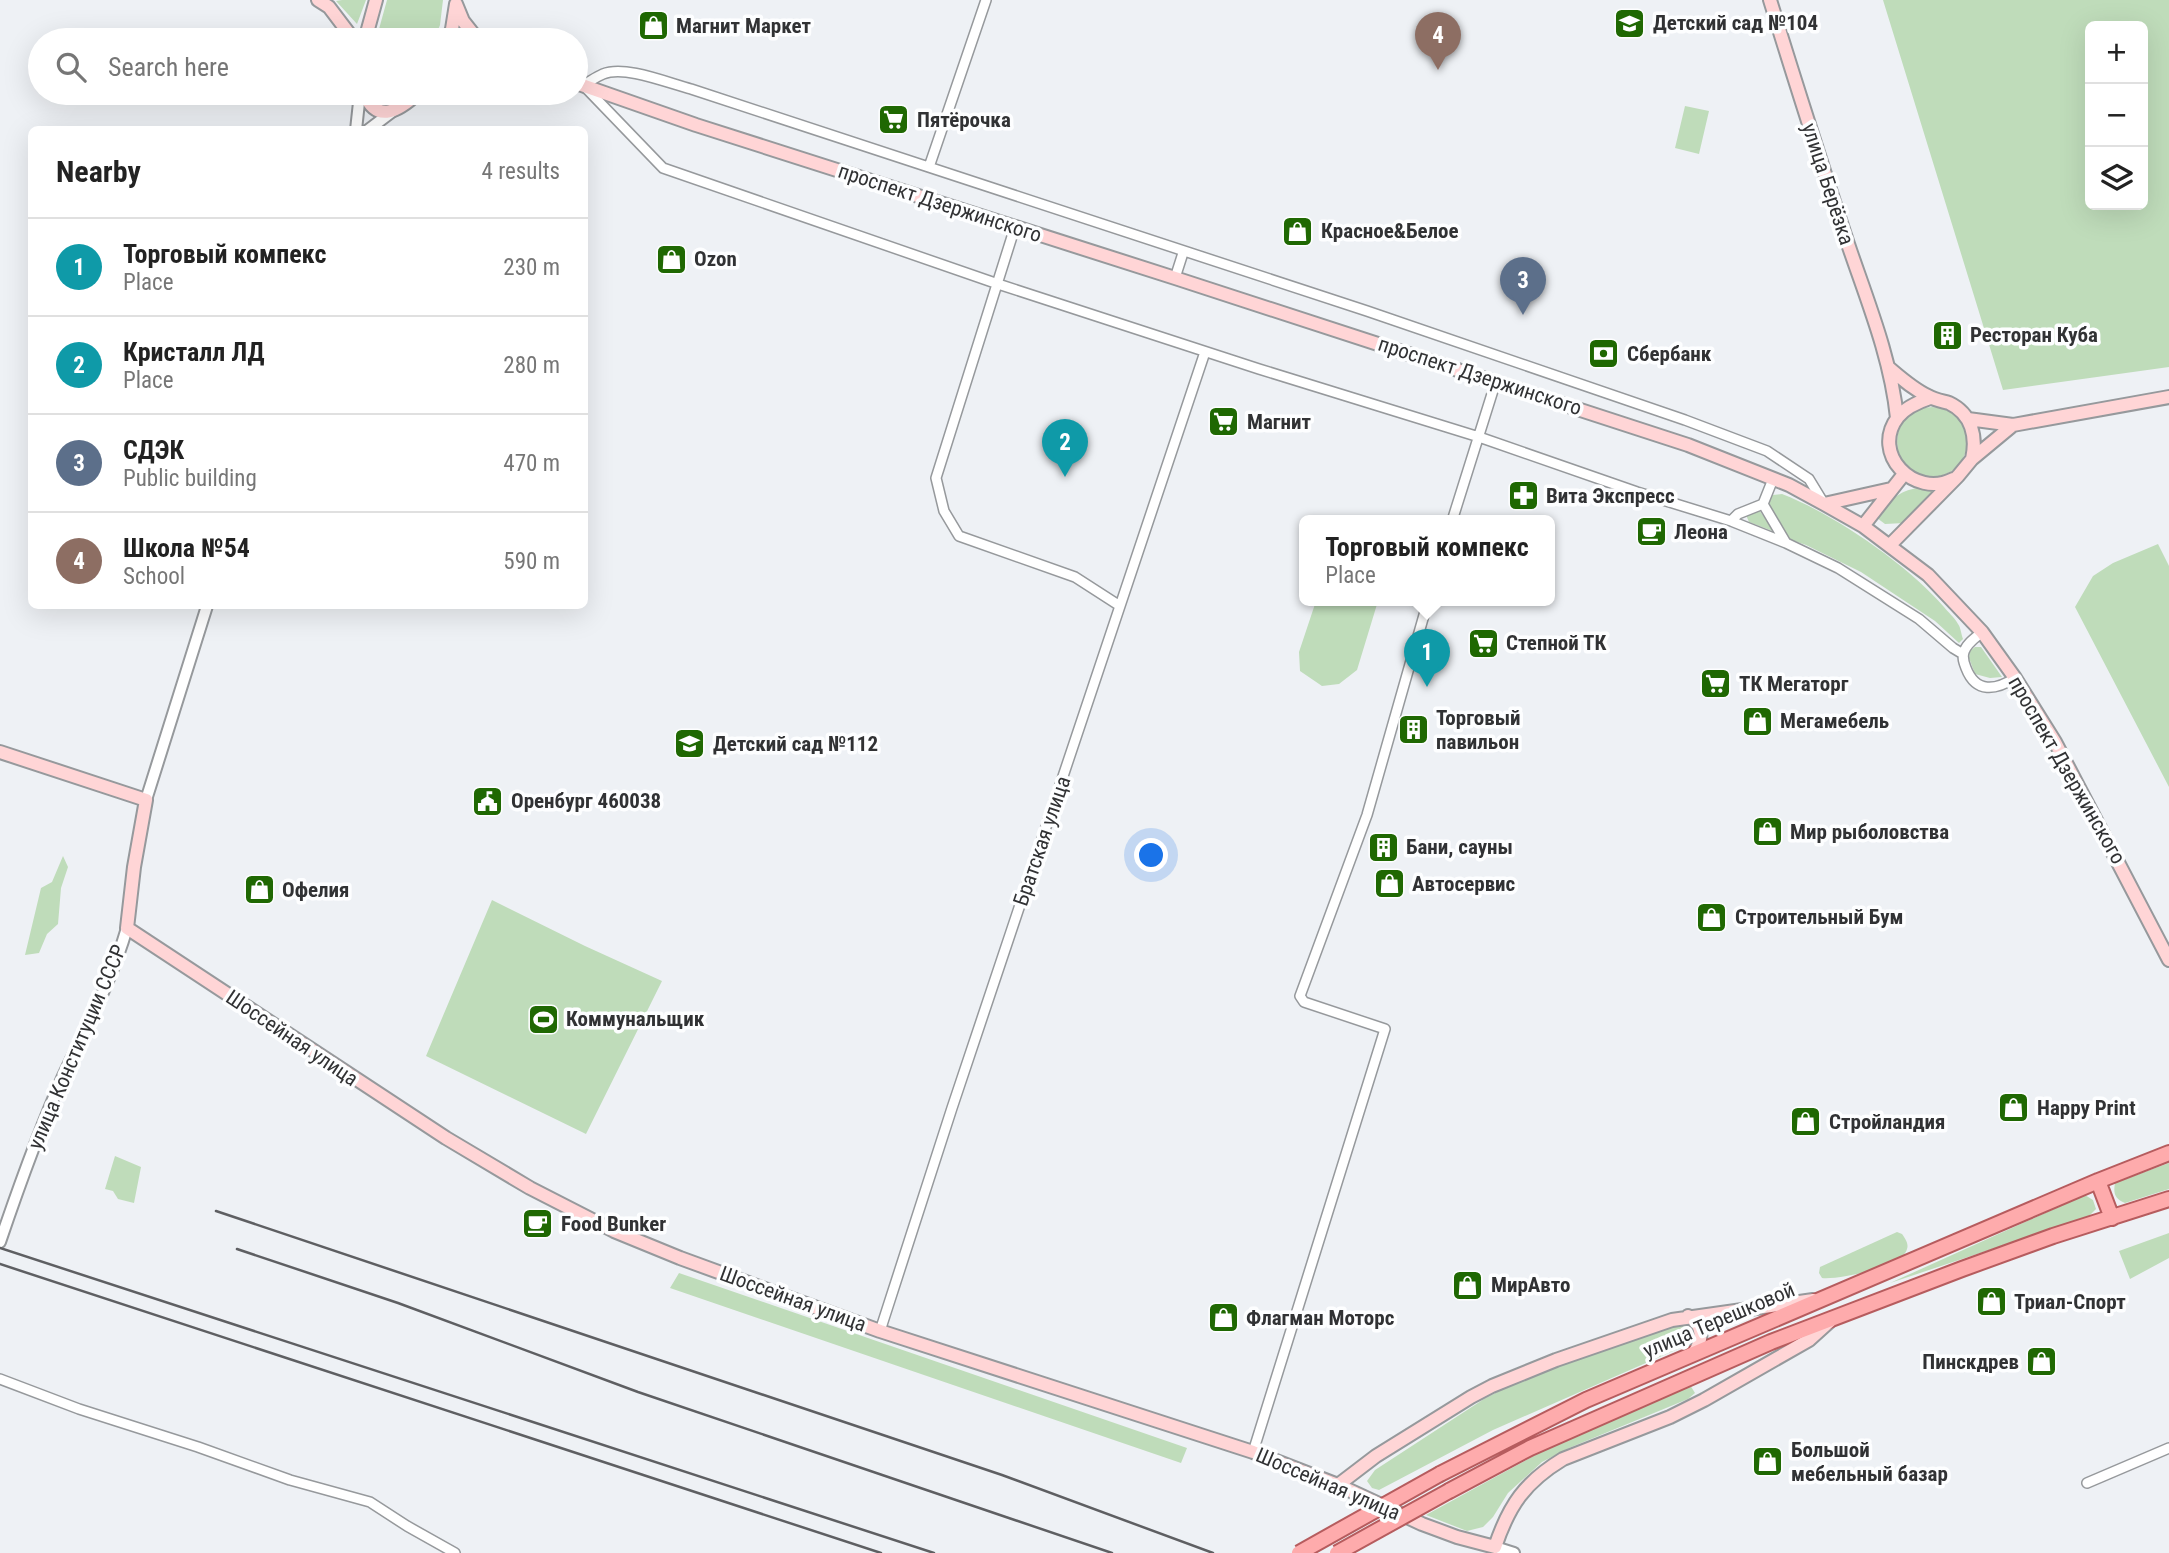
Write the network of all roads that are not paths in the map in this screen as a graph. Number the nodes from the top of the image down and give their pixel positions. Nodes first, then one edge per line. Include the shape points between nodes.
1 (318, 0) edge
2 (376, 0) edge
3 (986, 0) edge
4 (1770, 0) edge
5 (456, 2) edge
6 (346, 28) edge
7 (368, 28) edge
8 (452, 28) edge
9 (469, 28) edge
10 (588, 80) edge
11 (588, 87) edge
12 (588, 93) edge
13 (360, 105) edge
14 (370, 105) edge
15 (404, 105) edge
16 (393, 111) junction
17 (357, 126) edge
18 (373, 126) edge
19 (929, 167) junction
20 (1015, 227) junction
21 (1184, 253) junction
22 (1175, 278) junction
23 (998, 284) junction
24 (1205, 352) junction
25 (1887, 367) junction
26 (1496, 381) junction
27 (2169, 397) edge
28 (1930, 398) junction
29 (1898, 418) junction
30 (1968, 419) junction
31 (2013, 425) junction
32 (1479, 437) junction
33 (1972, 459) junction
34 (1903, 474) junction
35 (1958, 477) junction
36 (1773, 479) junction
37 (1891, 489) junction
38 (1763, 504) junction
39 (1824, 504) junction
40 (1454, 515) edge
41 (1731, 521) junction
42 (1863, 526) junction
43 (1786, 543) junction
44 (1890, 545) junction
45 (1120, 606) junction
46 (1427, 606) edge
47 (206, 609) edge
48 (1982, 632) junction
49 (1963, 654) junction
50 (2015, 678) junction
51 (0, 752) edge
52 (146, 800) junction
53 (127, 928) junction
54 (2169, 960) edge
55 (2166, 1153) edge
56 (2098, 1181) junction
57 (2169, 1199) edge
58 (2112, 1218) junction
59 (0, 1242) edge
60 (1853, 1286) junction
61 (1824, 1298) junction
62 (1862, 1308) junction
63 (1688, 1316) junction
64 (1833, 1319) junction
65 (880, 1331) junction
66 (1694, 1353) junction
67 (1699, 1374) junction
68 (0, 1379) edge
69 (1704, 1400) junction
70 (2169, 1448) edge
71 (1253, 1452) junction
72 (2087, 1483) dead end
73 (1338, 1485) junction
74 (1495, 1547) junction
75 (455, 1553) edge
76 (1298, 1553) edge
77 (1337, 1553) edge
78 (1514, 1553) edge

1 - 6 main road
2 - 7 main road
3 - 19 street
4 - 25 main road, улица Берёзка
5 - 8 main road
5 - 9 main road
10 - 19 street via 605,73 642,75
11 - 20 main road, проспект Дзержинского
12 - 23 street via 663,168
13 - 17 street
14 - 16 main road
15 - 16 main road
16 - 18 street
19 - 21 street
20 - 22 main road, проспект Дзержинского
20 - 23 street
21 - 22 street
21 - 39 street via 1444,337 1767,451 1809,479
22 - 26 main road, проспект Дзержинского
23 - 24 street
23 - 45 street via 936,478 944,511 959,536 1075,577
24 - 32 street
24 - 45 street, Братская улица
25 - 28 main road
25 - 29 main road, улица Берёзка
26 - 32 street
26 - 36 main road, проспект Дзержинского via 1688,445
27 - 31 main road
28 - 29 main road via 1912,405
28 - 30 main road via 1951,404
29 - 34 main road via 1890,443
30 - 31 main road
30 - 33 main road via 1975,445
31 - 33 main road
32 - 40 street
32 - 41 street
33 - 35 main road
34 - 35 main road via 1930,485
34 - 37 main road
35 - 44 main road
36 - 38 street
36 - 39 main road, проспект Дзержинского
37 - 39 main road
37 - 42 main road
38 - 41 street
38 - 43 street
39 - 42 main road, проспект Дзержинского
41 - 43 street
42 - 44 main road, проспект Дзержинского
43 - 49 street via 1876,590
44 - 48 main road, проспект Дзержинского via 1928,575
45 - 65 street, Братская улица
46 - 71 street via 1367,815 1300,996 1304,1002 1385,1029
47 - 52 street, улица Конституции СССР
48 - 49 street
48 - 50 main road, проспект Дзержинского
49 - 50 street via 1968,674 1982,687 2003,686
50 - 54 main road, проспект Дзержинского via 2055,742
51 - 52 main road
52 - 53 main road, улица Конституции СССР
53 - 59 street, улица Конституции СССР via 110,978 40,1128
53 - 65 main road, Шоссейная улица via 378,1095 584,1217
55 - 56 main road, улица Терешковой
56 - 58 main road
56 - 60 main road, улица Терешковой
57 - 58 main road, улица Терешковой
58 - 62 main road, улица Терешковой
60 - 61 main road, улица Терешковой
60 - 62 main road
61 - 63 main road
61 - 66 main road, улица Терешковой
62 - 64 main road, улица Терешковой
63 - 66 main road via 1700,1330 1700,1345
63 - 73 main road via 1609,1340 1492,1386 1376,1456
64 - 67 main road, улица Терешковой
64 - 69 main road via 1809,1340
65 - 71 main road, Шоссейная улица
66 - 76 main road, улица Терешковой, bridge via 1440,1474
67 - 69 main road via 1710,1386
67 - 77 main road, улица Терешковой, bridge via 1531,1448
68 - 75 street via 290,1480 370,1502
69 - 74 main road via 1547,1469 1519,1496
70 - 72 street
71 - 73 main road, Шоссейная улица
73 - 74 main road, Шоссейная улица via 1422,1524
74 - 78 street, Шоссейная улица

